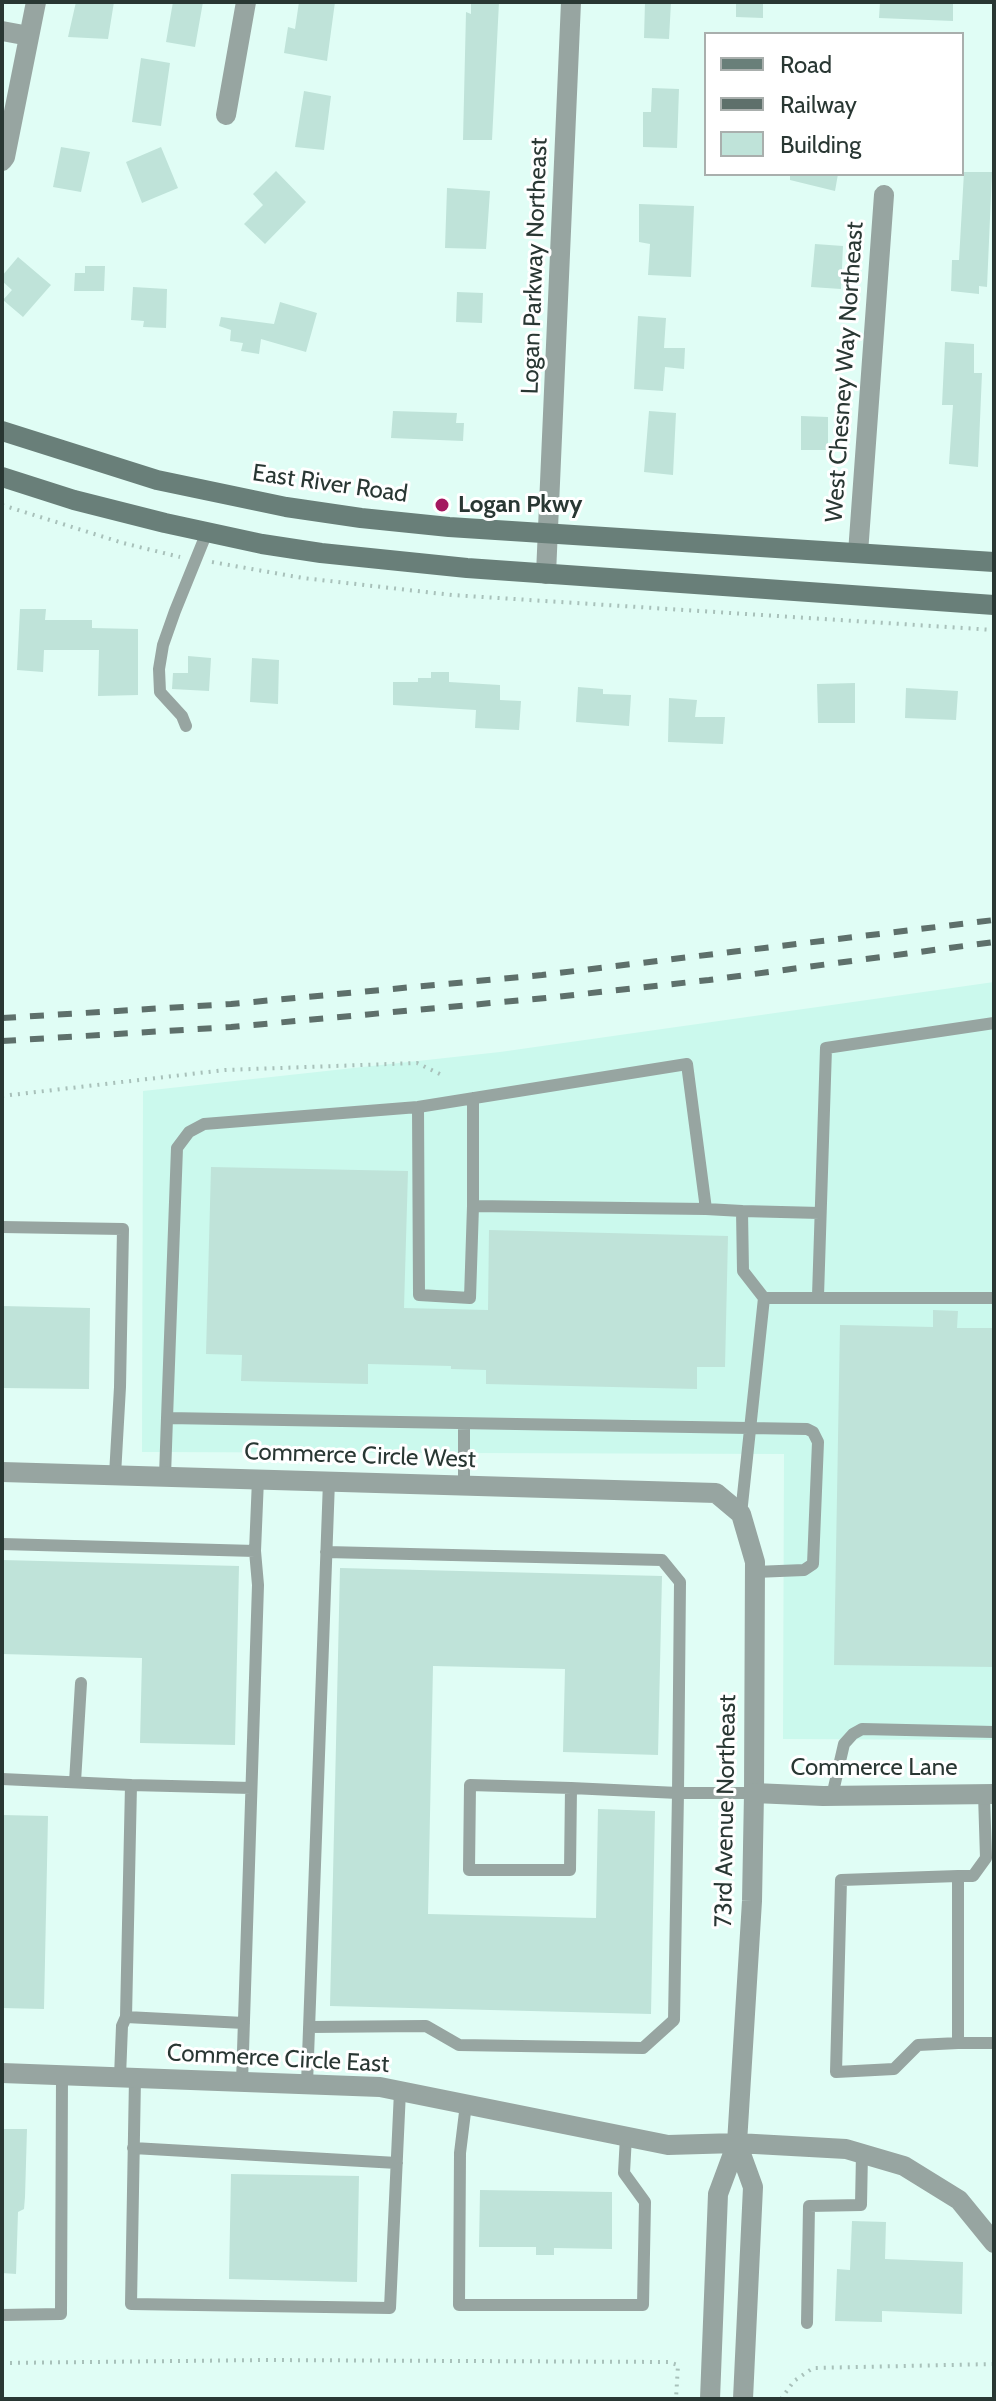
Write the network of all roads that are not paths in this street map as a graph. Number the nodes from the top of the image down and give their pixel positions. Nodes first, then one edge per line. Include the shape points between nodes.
1 (36, 2) edge
2 (246, 2) edge
3 (571, 2) edge
4 (2, 31) edge
5 (29, 36) junction
6 (226, 115) dead end
7 (2, 161) edge
8 (884, 195) dead end
9 (2, 431) edge
10 (2, 477) edge
11 (207, 532) junction
12 (549, 532) junction
13 (858, 553) junction
14 (994, 562) edge
15 (546, 574) junction
16 (994, 605) edge
17 (186, 726) dead end
18 (994, 1023) edge
19 (473, 1098) junction
20 (418, 1107) junction
21 (473, 1206) junction
22 (706, 1209) junction
23 (742, 1211) junction
24 (820, 1213) junction
25 (2, 1227) edge
26 (818, 1296) junction
27 (764, 1298) junction
28 (994, 1298) edge
29 (167, 1418) junction
30 (464, 1424) junction
31 (750, 1429) junction
32 (2, 1472) edge
33 (115, 1475) junction
34 (165, 1476) junction
35 (258, 1479) junction
36 (329, 1481) junction
37 (464, 1485) junction
38 (741, 1514) junction
39 (2, 1544) edge
40 (255, 1551) junction
41 (326, 1552) junction
42 (755, 1572) junction
43 (81, 1683) dead end
44 (994, 1732) edge
45 (2, 1779) edge
46 (75, 1782) junction
47 (131, 1785) junction
48 (251, 1788) junction
49 (571, 1788) junction
50 (678, 1793) junction
51 (754, 1793) junction
52 (989, 1794) edge
53 (832, 1796) junction
54 (958, 1876) junction
55 (126, 2017) junction
56 (244, 2023) junction
57 (309, 2027) junction
58 (958, 2043) junction
59 (994, 2043) edge
60 (2, 2073) edge
61 (62, 2075) junction
62 (127, 2077) junction
63 (242, 2082) junction
64 (307, 2084) junction
65 (400, 2091) junction
66 (466, 2104) junction
67 (626, 2136) junction
68 (737, 2143) junction
69 (133, 2148) junction
70 (862, 2153) junction
71 (397, 2163) junction
72 (994, 2243) edge
73 (2, 2315) edge
74 (807, 2323) dead end
75 (710, 2399) edge
76 (743, 2399) edge

1 - 5 street
2 - 6 street
3 - 12 street, Logan Parkway Northeast
4 - 5 street
5 - 7 street
8 - 13 street, West Chesney Way Northeast
9 - 12 main road, East River Road via 157,480 286,507 449,527
10 - 11 main road
11 - 15 main road via 321,553
11 - 17 lane via 171,622 159,669 160,692
12 - 13 main road, East River Road
12 - 15 street, Logan Parkway Northeast
13 - 14 main road, East River Road
15 - 16 main road
18 - 24 lane via 826,1048
19 - 20 lane
19 - 21 lane
19 - 22 lane via 687,1064
20 - 21 lane via 419,1295 470,1298
20 - 29 lane via 204,1124 189,1132 177,1148
21 - 22 lane
22 - 23 lane
23 - 24 lane
23 - 27 lane via 743,1271
24 - 26 lane
25 - 33 lane via 123,1229
26 - 27 lane
26 - 28 lane
27 - 31 lane
29 - 30 lane
29 - 34 lane
30 - 31 lane
30 - 37 lane
31 - 38 lane
31 - 42 lane via 807,1429 818,1442 813,1564 804,1570
32 - 33 street, Commerce Circle West
33 - 34 street, Commerce Circle West
34 - 35 street, Commerce Circle West
35 - 36 street, Commerce Circle West
35 - 40 lane
36 - 37 street, Commerce Circle West
36 - 41 lane
37 - 38 street, Commerce Circle West via 716,1493
38 - 42 street, 73rd Avenue Northeast
39 - 40 lane
40 - 48 lane
41 - 50 lane via 662,1560 680,1582
41 - 57 lane
42 - 51 street, 73rd Avenue Northeast
43 - 46 lane
44 - 53 lane via 862,1729 844,1744
45 - 46 lane
46 - 47 lane
47 - 48 lane
47 - 55 lane
48 - 56 lane
49 - 49 lane via 570,1870 469,1870 470,1785
49 - 50 lane
50 - 51 lane
50 - 57 lane via 674,2020 643,2048 459,2045 426,2026
51 - 53 street, Commerce Lane
51 - 68 street, 73rd Avenue Northeast
52 - 53 street, Commerce Lane
52 - 54 lane via 986,1858 973,1876
54 - 58 lane
54 - 58 lane via 841,1880 836,2072 894,2069 918,2045
55 - 56 lane
55 - 62 lane via 122,2026
56 - 63 lane
57 - 64 lane
58 - 59 lane
60 - 61 street, Commerce Circle East
61 - 62 street, Commerce Circle East
61 - 73 lane via 61,2314
62 - 63 street, Commerce Circle East
62 - 69 lane
63 - 64 street, Commerce Circle East
64 - 65 street, Commerce Circle East
65 - 66 street, Commerce Circle East
65 - 71 lane
66 - 67 street, Commerce Circle East
66 - 67 lane via 460,2153 459,2305 643,2305 645,2202 624,2173
67 - 68 street, Commerce Circle East via 668,2145
68 - 70 street, Commerce Circle East
68 - 75 street, 73rd Avenue Northeast via 718,2194
68 - 76 street, 73rd Avenue Northeast via 753,2187
69 - 71 lane
69 - 71 lane via 131,2304 390,2308
70 - 72 street, Commerce Circle East via 904,2166 959,2200
70 - 74 lane via 861,2205 809,2206

